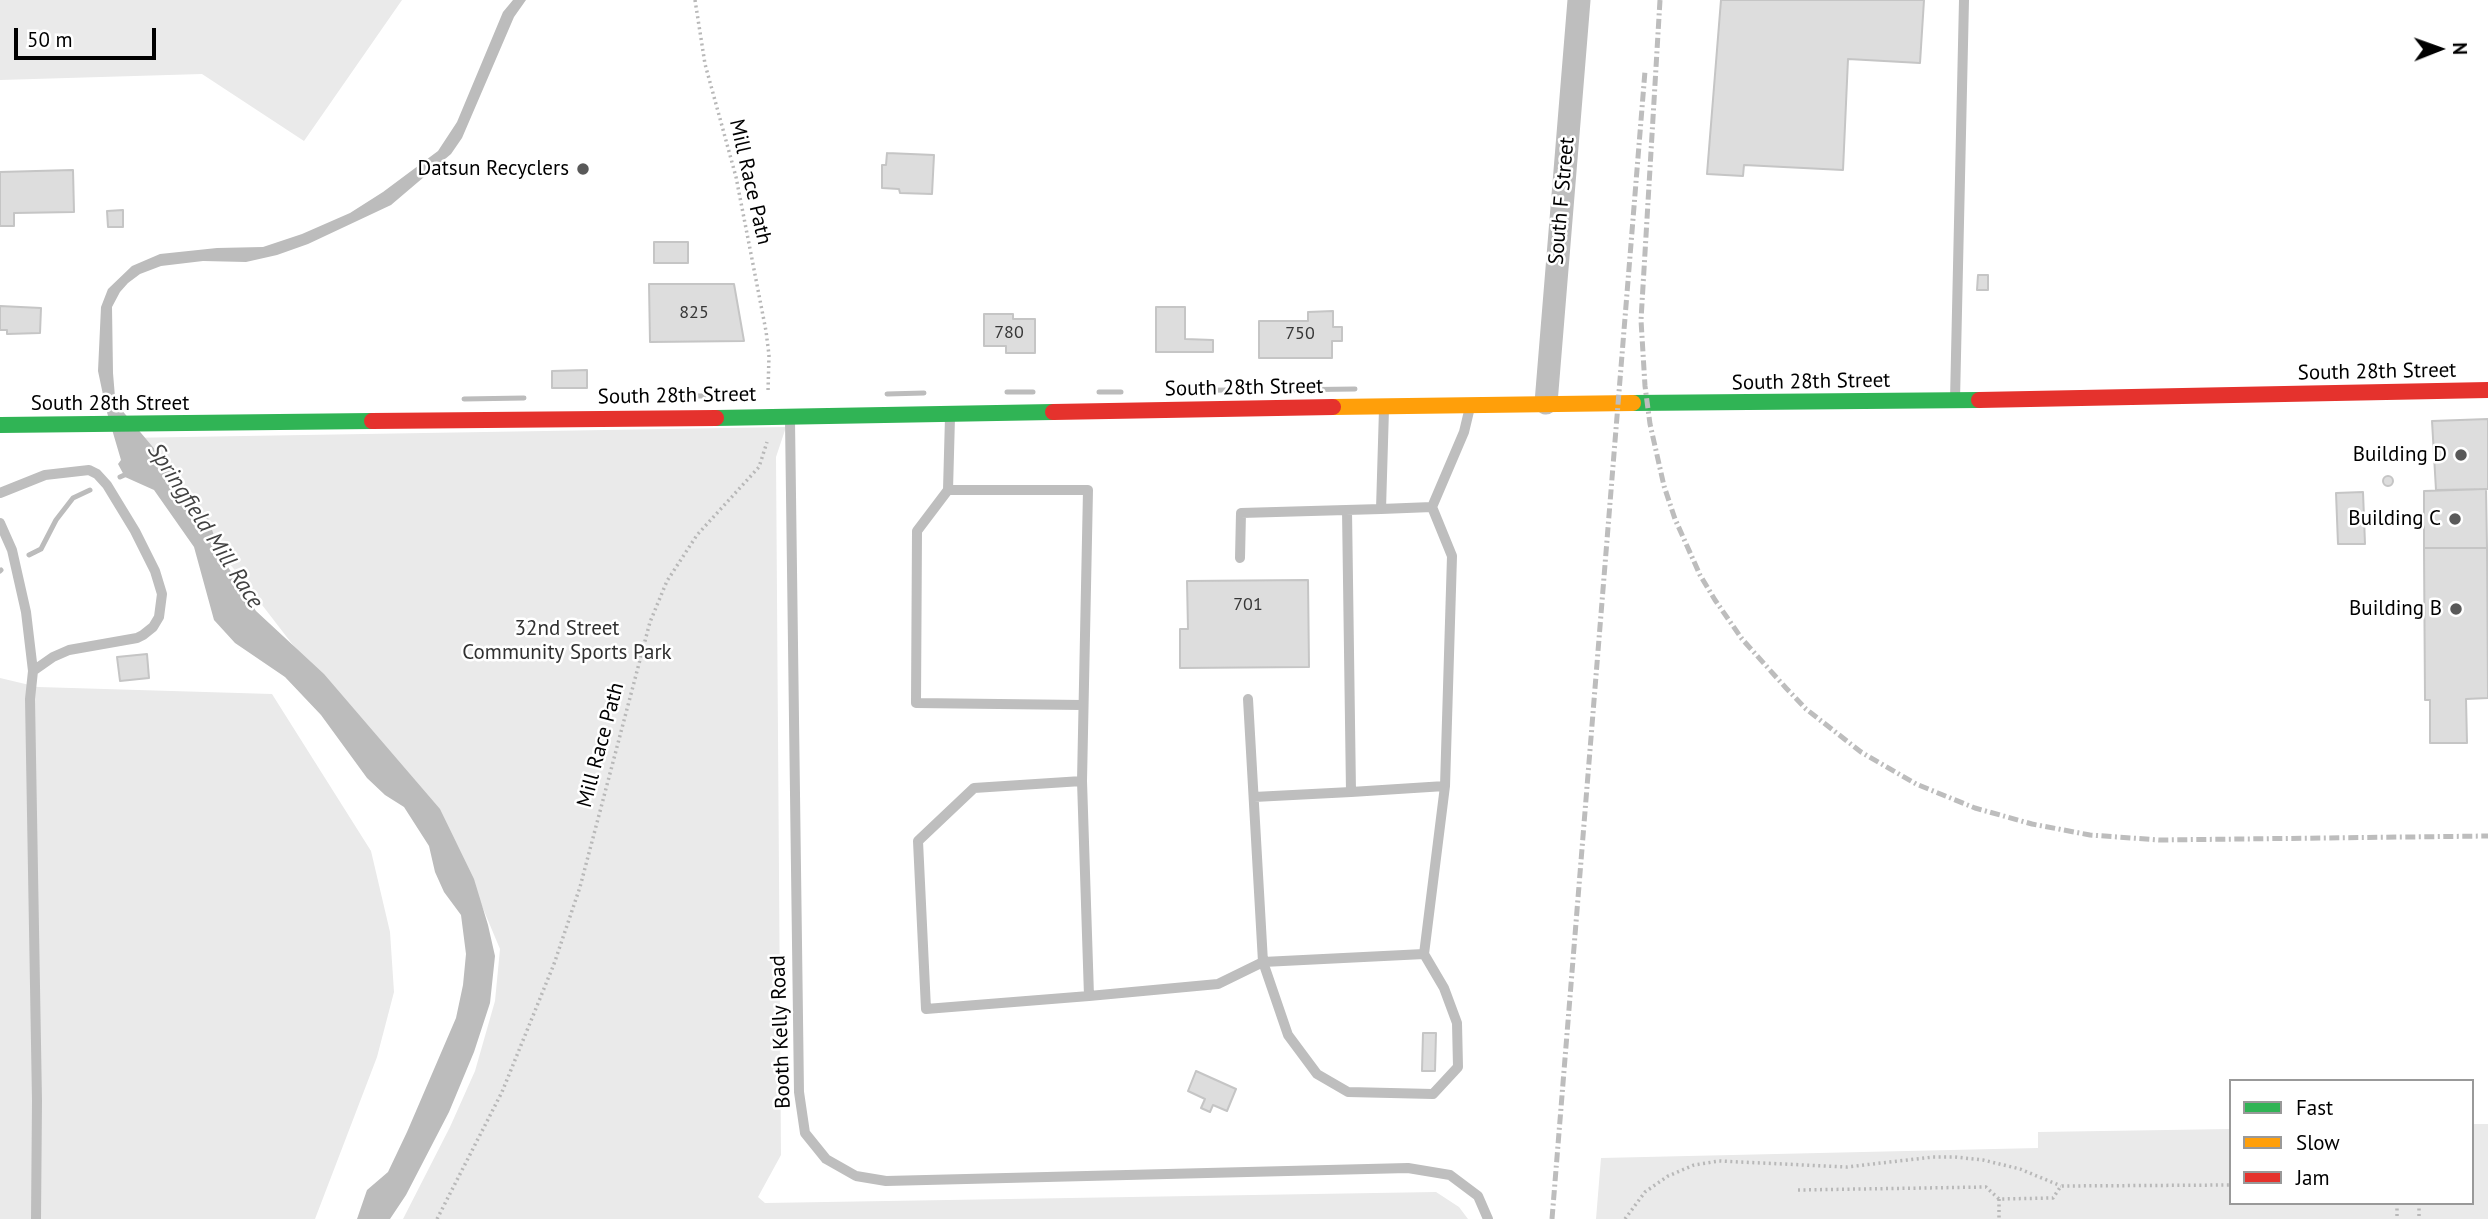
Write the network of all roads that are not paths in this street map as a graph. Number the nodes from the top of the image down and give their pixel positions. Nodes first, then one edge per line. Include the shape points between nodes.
1 (1579, 0) edge
2 (1964, 0) edge
3 (2488, 390) edge
4 (1955, 401) junction
5 (1546, 403) junction
6 (1471, 405) junction
7 (1384, 406) junction
8 (950, 414) junction
9 (790, 417) junction
10 (0, 425) edge
11 (948, 490) junction
12 (0, 493) edge
13 (1433, 507) junction
14 (1381, 509) junction
15 (1347, 510) junction
16 (0, 523) edge
17 (1240, 558) dead end
18 (33, 671) junction
19 (1248, 699) dead end
20 (1082, 705) junction
21 (1082, 781) junction
22 (1445, 786) junction
23 (1351, 792) junction
24 (1254, 797) junction
25 (1424, 954) junction
26 (1263, 962) junction
27 (1089, 996) junction
28 (36, 1219) edge
29 (1488, 1219) edge

1 - 5 street, South F Street
2 - 4 lane
3 - 4 street, South 28th Street
4 - 5 street, South 28th Street
5 - 6 street, South 28th Street
6 - 7 street, South 28th Street
6 - 13 lane
7 - 8 street, South 28th Street
7 - 14 lane
8 - 9 street, South 28th Street
8 - 11 lane
9 - 10 street, South 28th Street
9 - 29 lane, Booth Kelly Road via 799,1092 805,1133 826,1159 856,1176 886,1181 1408,1168 1450,1175 1478,1196
11 - 20 lane via 1088,490
11 - 20 lane via 917,531 916,703
12 - 18 lane via 45,475 89,470 97,474 135,531 162,594 159,617 143,635 69,650
13 - 14 lane
13 - 22 lane via 1452,556
14 - 15 lane
15 - 17 lane via 1241,513
15 - 23 lane
16 - 18 lane via 18,573
18 - 28 lane
19 - 24 lane
20 - 21 lane
21 - 27 lane
21 - 27 lane via 974,788 918,841 926,1009
22 - 23 lane
22 - 25 lane
23 - 24 lane
24 - 26 lane
25 - 26 lane
25 - 26 lane via 1457,1023 1458,1067 1433,1094 1348,1092 1317,1074 1288,1035
26 - 27 lane via 1218,984

